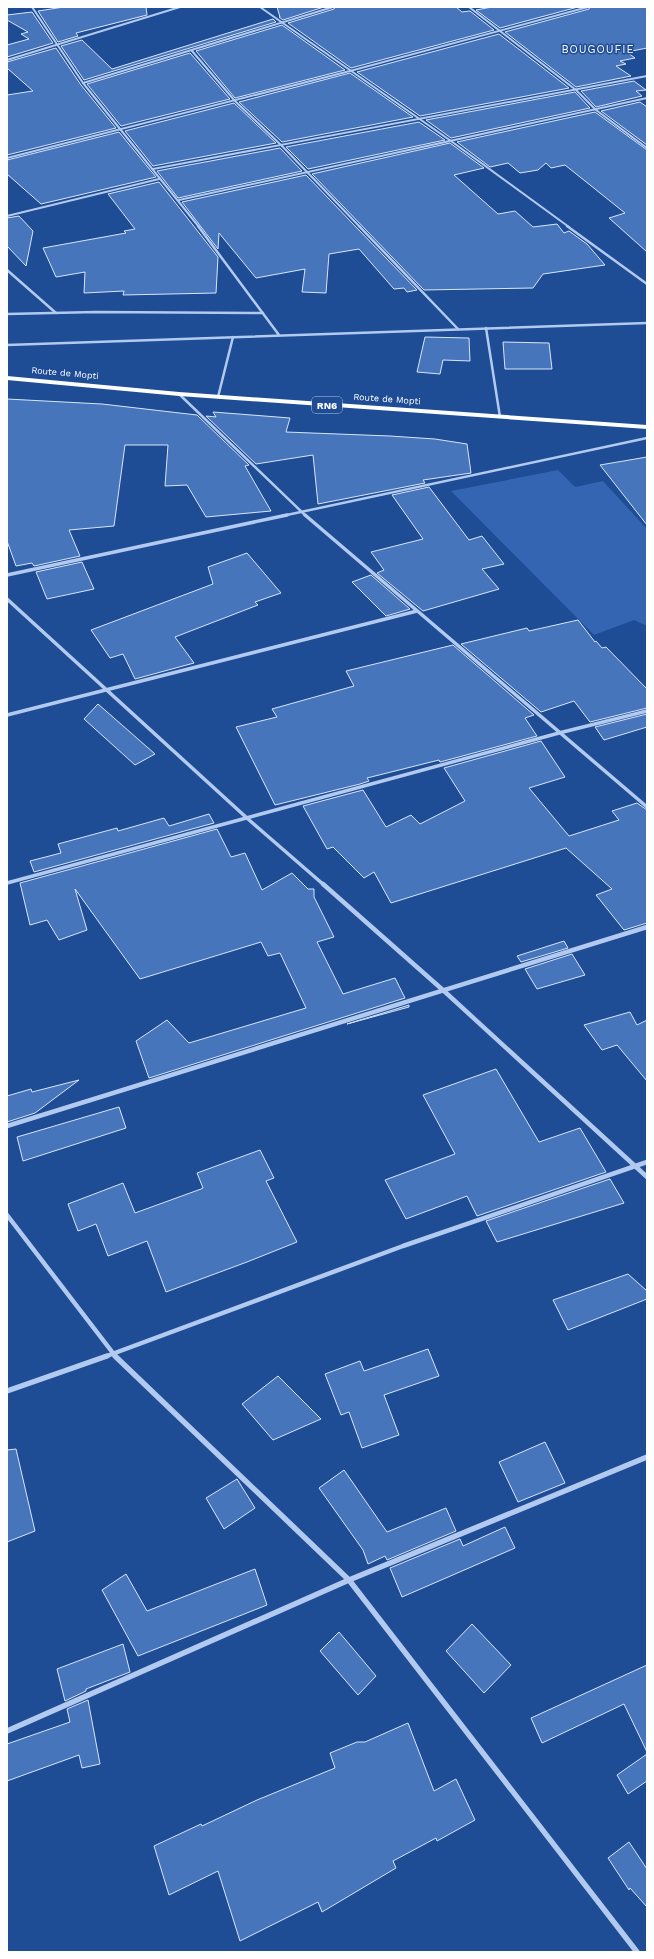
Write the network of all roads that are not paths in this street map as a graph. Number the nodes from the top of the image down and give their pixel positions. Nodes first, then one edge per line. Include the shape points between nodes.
1 (32, 7) edge
2 (180, 7) edge
3 (260, 7) edge
4 (333, 7) edge
5 (469, 7) edge
6 (588, 7) edge
7 (282, 22) junction
8 (498, 30) junction
9 (59, 45) junction
10 (192, 51) junction
11 (7, 60) edge
12 (350, 71) junction
13 (647, 76) edge
14 (83, 83) junction
15 (576, 90) junction
16 (647, 98) edge
17 (235, 100) junction
18 (596, 110) junction
19 (420, 119) junction
20 (121, 129) junction
21 (451, 141) junction
22 (282, 146) junction
23 (647, 148) edge
24 (7, 158) edge
25 (153, 169) junction
26 (306, 172) junction
27 (159, 179) junction
28 (179, 200) junction
29 (7, 216) edge
30 (7, 270) edge
31 (647, 284) edge
32 (56, 313) junction
33 (263, 313) junction
34 (7, 314) edge
35 (647, 323) edge
36 (486, 328) junction
37 (458, 329) junction
38 (279, 335) junction
39 (233, 337) junction
40 (7, 345) edge
41 (7, 378) edge
42 (179, 394) junction
43 (218, 397) junction
44 (500, 417) junction
45 (647, 427) edge
46 (647, 438) edge
47 (300, 511) junction
48 (7, 575) edge
49 (7, 599) edge
50 (417, 611) junction
51 (107, 690) junction
52 (647, 711) edge
53 (7, 715) edge
54 (559, 733) junction
55 (647, 807) edge
56 (248, 818) junction
57 (7, 882) edge
58 (647, 927) edge
59 (444, 990) junction
60 (7, 1126) edge
61 (647, 1162) edge
62 (634, 1166) junction
63 (647, 1178) edge
64 (7, 1215) edge
65 (113, 1354) junction
66 (7, 1391) edge
67 (647, 1457) edge
68 (349, 1580) junction
69 (7, 1731) edge
70 (637, 1952) edge

1 - 9 street
2 - 9 street
3 - 7 street
4 - 7 street
5 - 8 street
6 - 8 street
7 - 10 street
7 - 12 street
8 - 12 street
8 - 15 street
9 - 11 street
9 - 14 street
10 - 14 street
10 - 17 street
12 - 17 street
12 - 19 street
13 - 15 street
14 - 20 street
15 - 18 street
15 - 19 street
16 - 18 street
17 - 20 street
17 - 22 street
18 - 21 street
18 - 23 street
19 - 21 street
19 - 22 street
20 - 24 street
20 - 25 street
21 - 26 street
21 - 31 street
22 - 25 street
22 - 26 street
25 - 27 street
26 - 28 street
26 - 37 street
27 - 28 street
27 - 29 street
28 - 33 street
30 - 32 street
32 - 33 street
32 - 34 street
33 - 38 street
35 - 36 street
36 - 37 street
36 - 44 street
37 - 38 street
38 - 39 street
39 - 40 street
39 - 43 street
41 - 42 highway, Route de Mopti / RN6
42 - 43 highway, Route de Mopti / RN6
42 - 47 street
43 - 44 highway, Route de Mopti / RN6
44 - 45 highway, Route de Mopti / RN6
46 - 47 street
47 - 48 street
47 - 50 street
49 - 51 street
50 - 51 street
50 - 54 street
51 - 53 street
51 - 56 street
52 - 54 street
54 - 55 street
54 - 56 street
56 - 57 street
56 - 59 street
58 - 59 street
59 - 60 street
59 - 62 street
61 - 62 street
62 - 63 street
62 - 65 street via 403,1246
64 - 65 street
65 - 66 street
65 - 68 street
67 - 68 street
68 - 69 street
68 - 70 street

